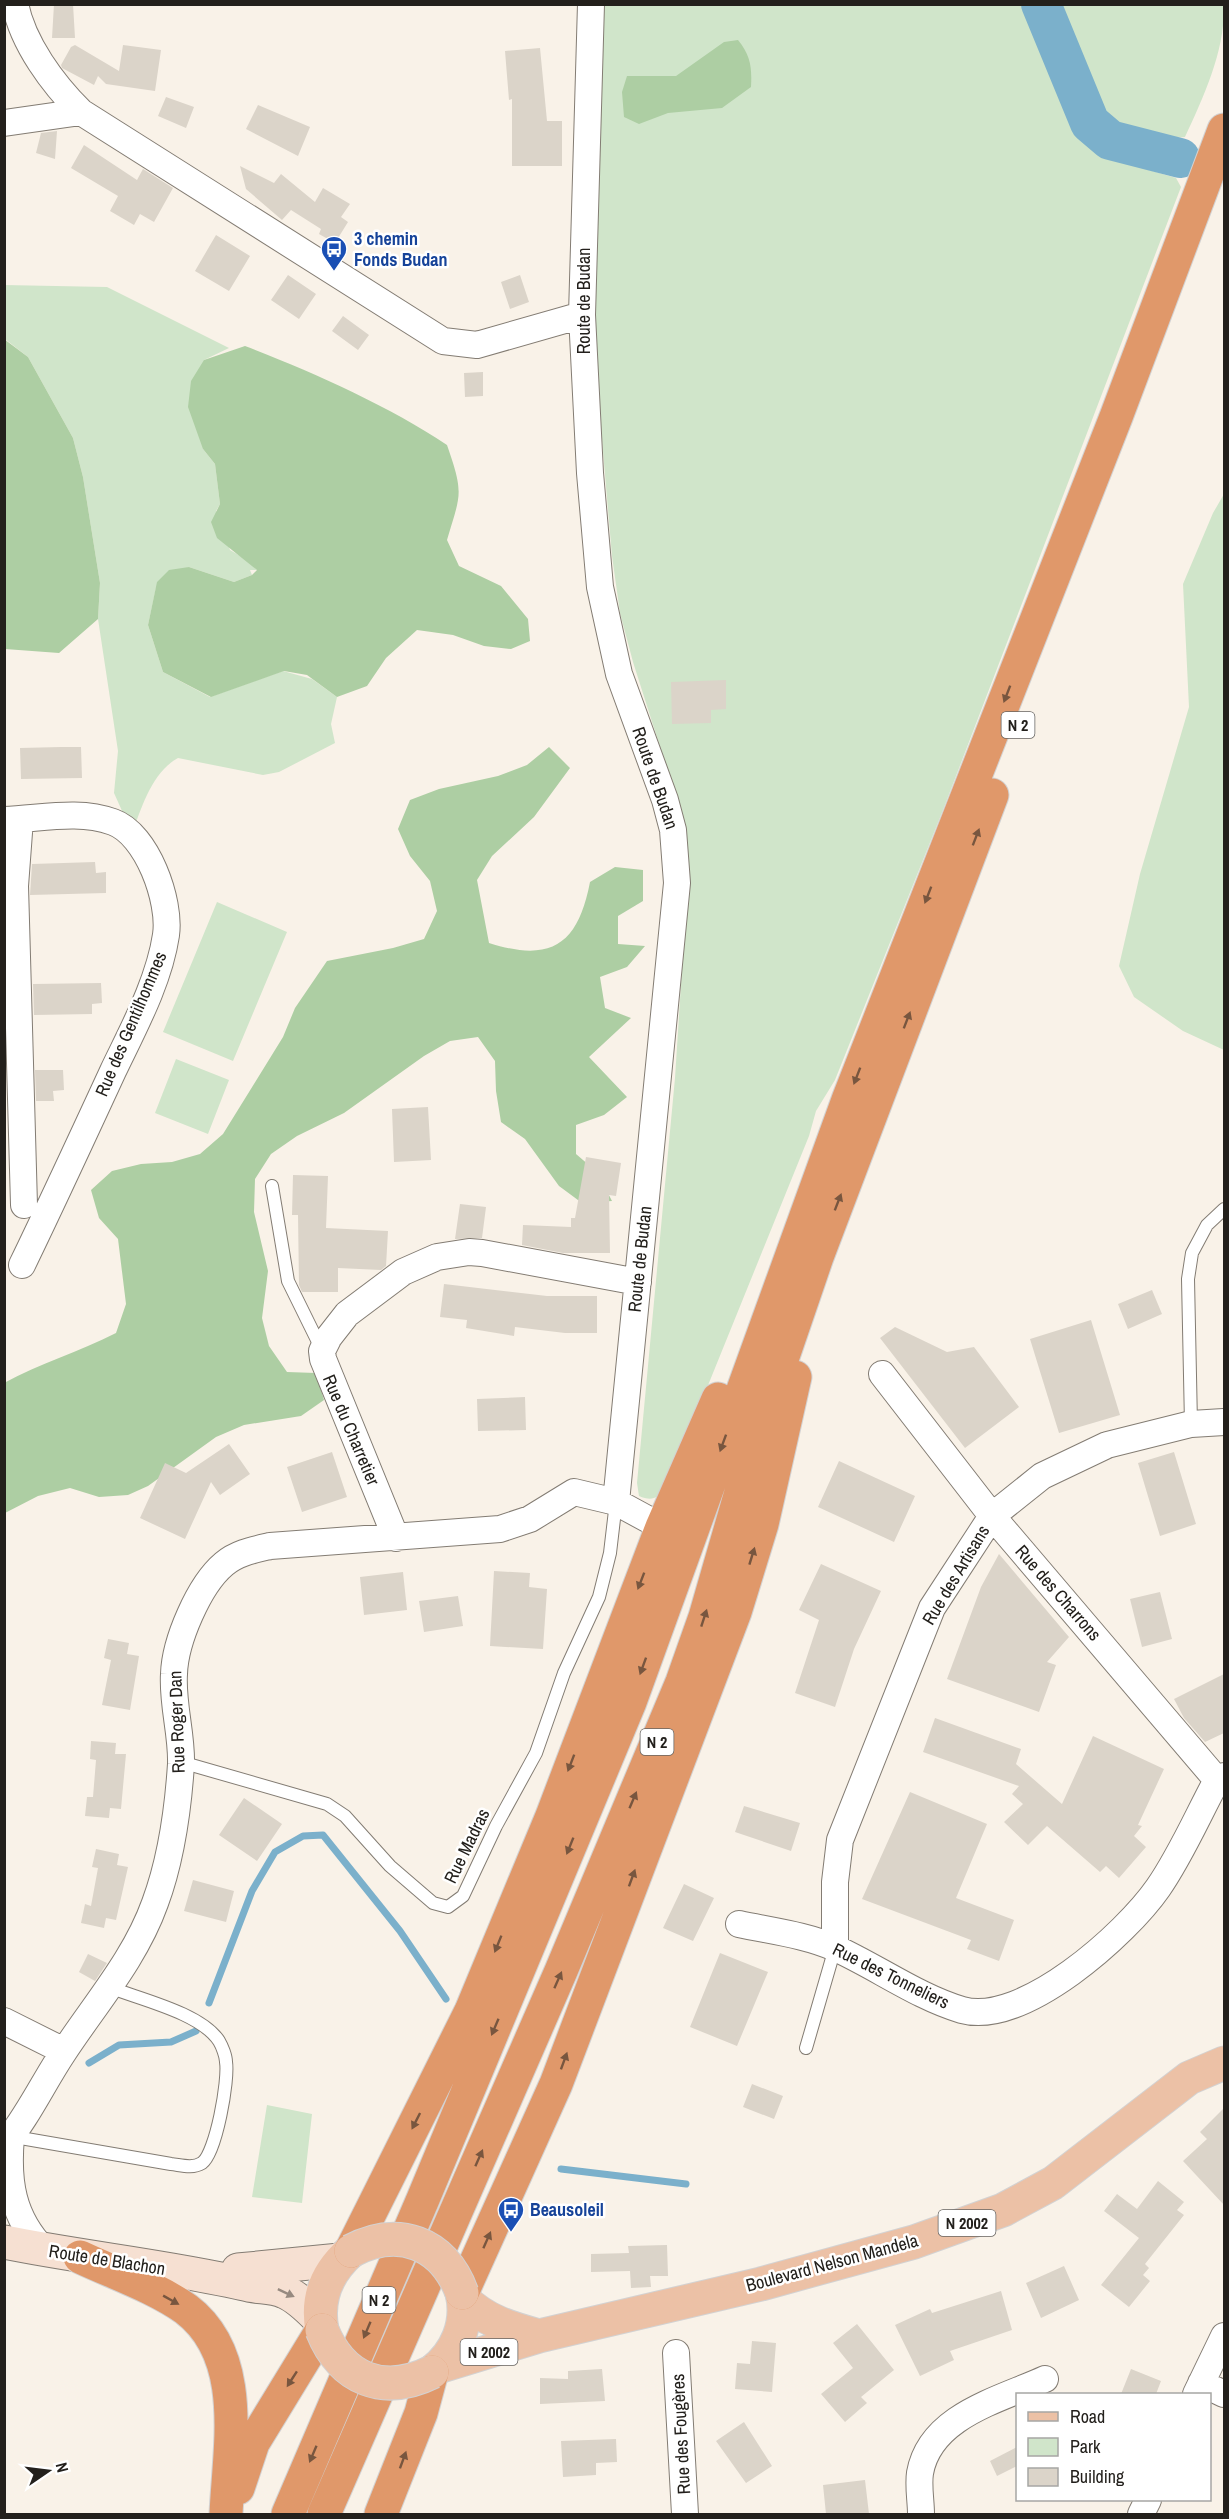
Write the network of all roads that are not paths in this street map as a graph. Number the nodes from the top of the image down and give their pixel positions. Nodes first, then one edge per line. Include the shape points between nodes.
1 (15, 4) edge
2 (591, 4) edge
3 (81, 112) junction
4 (4, 123) edge
5 (1224, 130) edge
6 (1224, 178) edge
7 (582, 315) junction
8 (12, 820) edge
9 (272, 1186) dead end
10 (53, 1200) junction
11 (14, 1205) edge
12 (1224, 1209) edge
13 (805, 1253) junction
14 (22, 1265) dead end
15 (638, 1282) junction
16 (322, 1351) junction
17 (882, 1374) dead end
18 (1224, 1422) edge
19 (1191, 1424) junction
20 (616, 1502) junction
21 (992, 1516) junction
22 (662, 1527) junction
23 (396, 1538) junction
24 (181, 1762) junction
25 (1221, 1778) edge
26 (739, 1924) dead end
27 (835, 1948) junction
28 (109, 1988) junction
29 (4, 2021) edge
30 (806, 2048) dead end
31 (64, 2051) junction
32 (1224, 2063) edge
33 (7, 2139) edge
34 (4, 2242) edge
35 (44, 2250) junction
36 (346, 2256) junction
37 (80, 2257) junction
38 (209, 2276) junction
39 (463, 2296) junction
40 (321, 2325) junction
41 (539, 2336) junction
42 (1224, 2336) edge
43 (676, 2353) dead end
44 (435, 2369) junction
45 (1045, 2379) dead end
46 (1199, 2389) edge
47 (1224, 2394) edge
48 (226, 2514) edge
49 (232, 2514) edge
50 (288, 2514) edge
51 (324, 2514) edge
52 (381, 2514) edge
53 (685, 2514) edge
54 (921, 2514) edge

1 - 3 street via 44,69
2 - 7 street, Route de Budan
3 - 4 street
3 - 7 street via 443,341 477,345
5 -> 13 highway, N 2 via 1116,417 848,1100
13 -> 6 highway, N 2
7 - 15 street, Route de Budan via 600,587 619,674 675,838 675,913
8 - 10 street, Rue des Gentilhommes via 84,815 114,822 132,833 149,861 164,906 166,932 156,970
8 - 11 street
9 - 16 lane via 288,1281
10 - 11 street
10 - 14 street, Rue des Gentilhommes
12 - 19 lane via 1207,1225 1192,1253 1188,1279
13 - 22 highway via 767,1286
39 -> 13 highway via 556,2084 735,1612 762,1524 792,1392
13 -> 50 highway, N 2 via 630,1702
51 -> 13 highway, N 2 via 561,1971 682,1682 705,1617 765,1409
15 - 16 street, Rue du Charretier via 482,1253 437,1257 403,1272 363,1301 338,1323
15 - 20 street, Route de Budan
16 - 23 street, Rue du Charretier via 327,1372
17 - 21 street, Rue des Charrons
18 - 19 street, Rue des Artisans
19 - 21 street, Rue des Artisans via 1107,1445 1075,1459 1042,1476
20 - 22 street
20 - 23 street, Rue Roger Dan via 574,1492 530,1519 500,1529
20 - 24 lane, Rue Madras via 599,1597 561,1682 536,1753 456,1903 448,1907 433,1903 390,1866 345,1816 327,1804
21 - 25 street, Rue des Charrons
21 - 27 street, Rue des Artisans via 932,1608 840,1840 835,1882
22 -> 36 highway via 552,1816 471,2011
23 - 24 street, Rue Roger Dan via 270,1546 234,1557 210,1578 178,1644 175,1660
24 - 28 street, Rue Roger Dan via 173,1832 155,1903 132,1952
25 - 27 street, Rue des Tonneliers via 1158,1888 1122,1929 1079,1966 1010,2007 988,2012 964,2010 935,2000
26 - 27 street, Rue des Tonneliers
27 - 30 lane
28 - 31 street, Rue Roger Dan
28 - 33 lane via 195,2020 219,2041 226,2062 224,2098 211,2151 194,2166
29 - 31 street
31 - 33 street, Rue Roger Dan
32 - 41 main road, Boulevard Nelson Mandela / N 2002 via 1189,2078 1053,2183 1003,2210 914,2242 761,2284
33 - 35 street via 14,2203 25,2228
34 - 35 street, Route de Blachon
35 - 37 street, Route de Blachon
36 - 38 street, Route de Blachon
36 - 39 main road, bridge via 383,2239 417,2243 430,2249 450,2268
36 - 40 main road via 324,2288
37 - 38 street, Route de Blachon
37 -> 48 highway via 170,2299 197,2319 214,2340 229,2388
38 -> 40 street, Route de Blachon via 284,2291 305,2305
39 - 41 main road, Boulevard Nelson Mandela / N 2002 via 485,2318
39 - 44 main road via 460,2337 449,2356
40 - 44 main road, bridge via 338,2360 367,2379 383,2384 400,2383
40 -> 49 highway via 249,2451
41 - 44 main road, Boulevard Nelson Mandela / N 2002
42 - 46 street
43 - 53 street, Rue des Fougères
52 -> 44 highway
45 - 54 street via 959,2418 939,2432 920,2473
46 - 47 street

